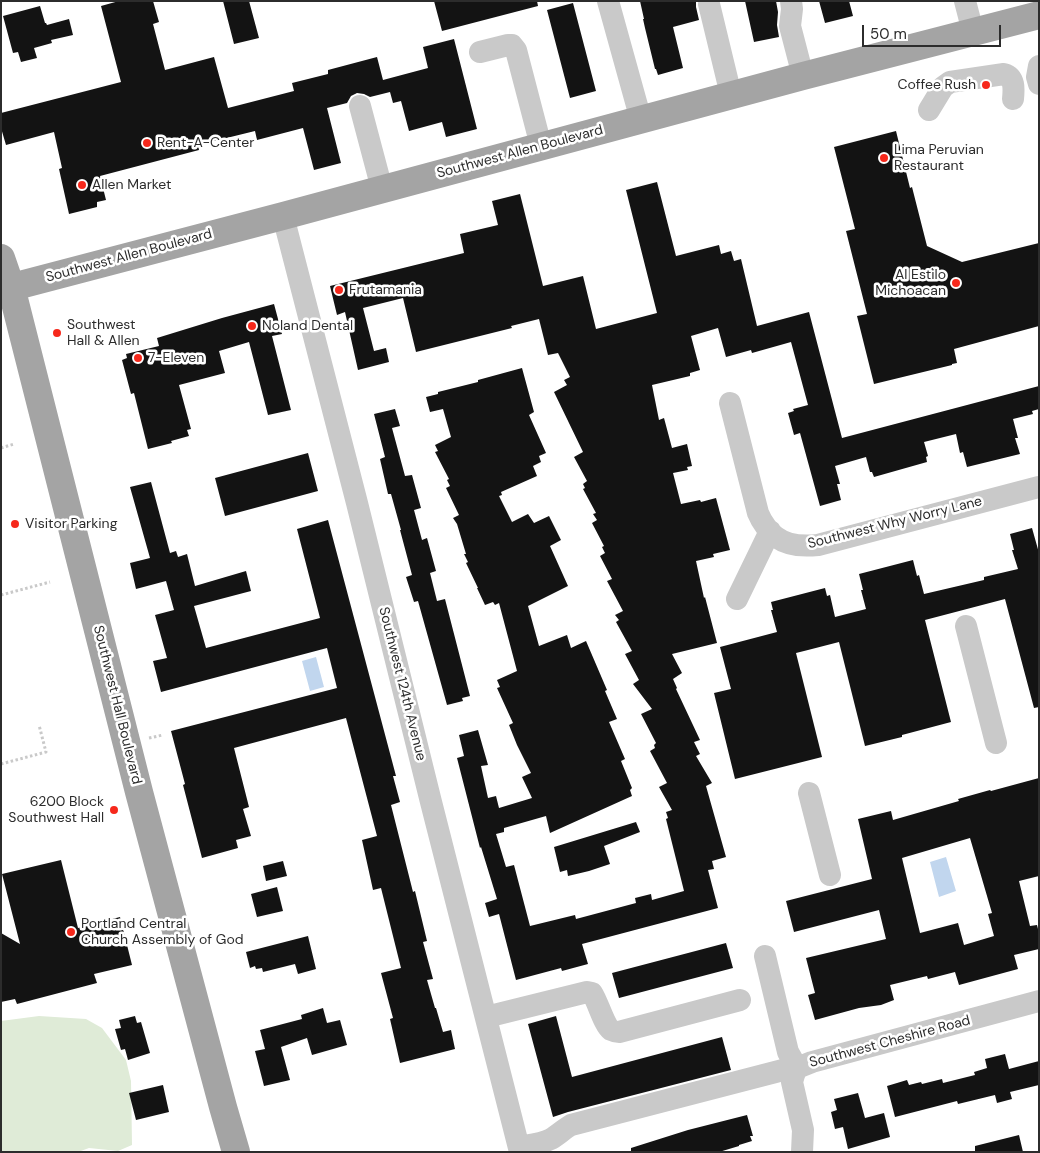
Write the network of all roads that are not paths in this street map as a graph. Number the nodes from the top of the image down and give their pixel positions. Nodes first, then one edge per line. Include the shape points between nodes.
1 (608, 1) edge
2 (791, 1) edge
3 (965, 1) edge
4 (708, 4) dead end
5 (1039, 15) edge
6 (973, 32) junction
7 (480, 52) dead end
8 (1039, 66) edge
9 (803, 76) junction
10 (1039, 84) edge
11 (731, 95) junction
12 (1013, 98) dead end
13 (360, 106) dead end
14 (929, 110) dead end
15 (641, 120) junction
16 (541, 146) junction
17 (382, 189) junction
18 (283, 216) junction
19 (1, 258) edge
20 (6, 289) edge
21 (730, 403) dead end
22 (1039, 487) edge
23 (770, 532) junction
24 (737, 599) dead end
25 (966, 626) dead end
26 (996, 743) dead end
27 (809, 793) dead end
28 (830, 875) dead end
29 (765, 956) dead end
30 (740, 1000) dead end
31 (1039, 1002) edge
32 (486, 1017) junction
33 (798, 1068) junction
34 (520, 1150) edge
35 (236, 1152) edge
36 (802, 1152) edge

1 - 15 street
2 - 9 street via 790,26
3 - 6 street
4 - 11 street
5 - 6 main road, Southwest Allen Boulevard
6 - 9 main road, Southwest Allen Boulevard
7 - 16 street via 508,45 516,50
8 - 10 street
9 - 11 main road, Southwest Allen Boulevard
11 - 15 main road, Southwest Allen Boulevard
12 - 14 street via 1012,79 1004,74 950,82 943,86
13 - 17 street
15 - 16 main road, Southwest Allen Boulevard
16 - 17 main road, Southwest Allen Boulevard
17 - 18 main road, Southwest Allen Boulevard
18 - 20 main road, Southwest Allen Boulevard
18 - 32 street, Southwest 124th Avenue
19 - 20 main road, Southwest Hall Boulevard
20 - 35 main road, Southwest Hall Boulevard
21 - 23 street, Southwest Why Worry Lane via 758,513
22 - 23 street, Southwest Why Worry Lane via 818,545 790,544
23 - 24 street
25 - 26 street
27 - 28 street
29 - 33 street, Southwest Cheshire Road via 788,1052
30 - 32 street via 619,1032 606,1025 596,999 587,992
31 - 33 street, Southwest Cheshire Road
32 - 34 street, Southwest 124th Avenue
33 - 34 street via 571,1125 548,1140
33 - 36 street via 792,1082 803,1130

